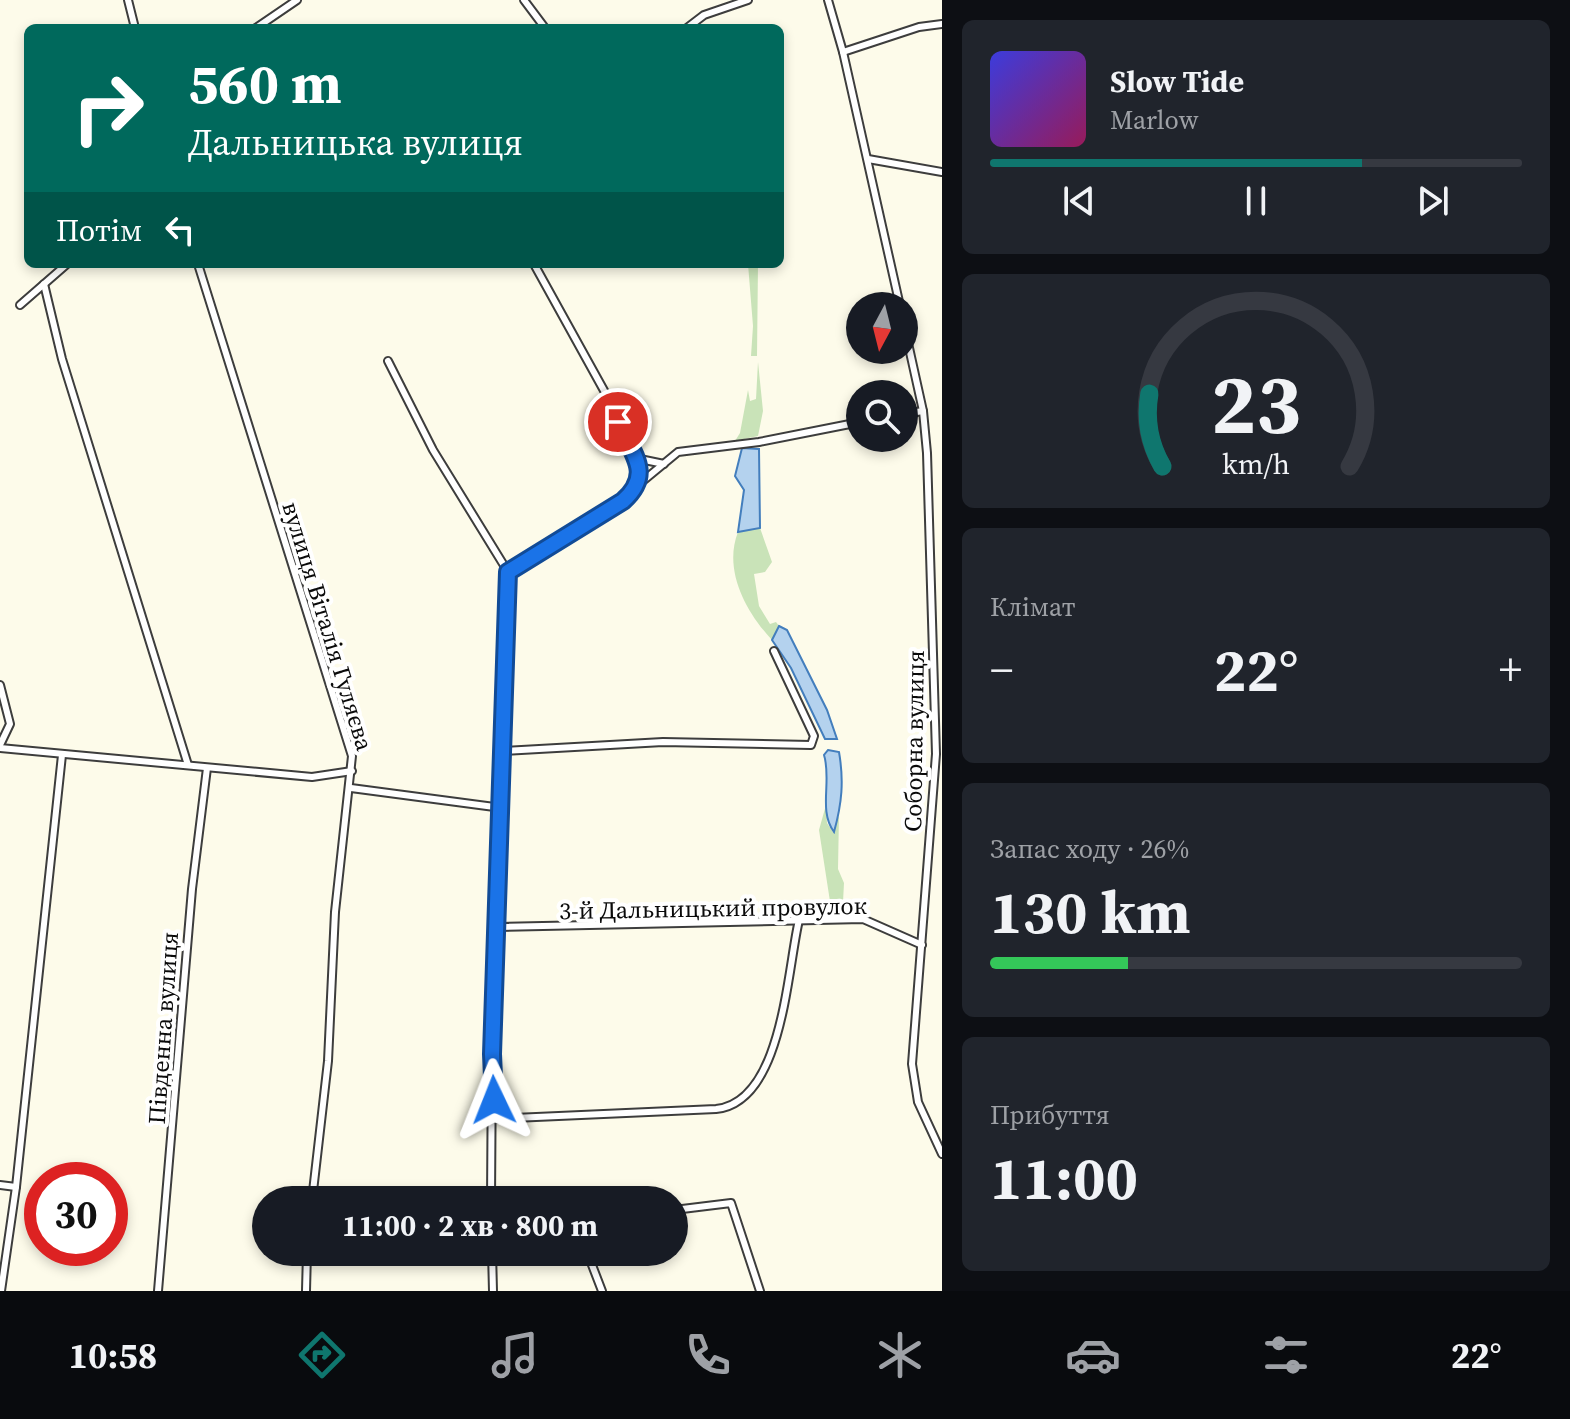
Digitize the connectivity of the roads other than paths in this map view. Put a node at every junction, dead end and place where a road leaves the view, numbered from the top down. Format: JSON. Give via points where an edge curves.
{"nodes":[{"id":1,"x":128,"y":0,"type":"edge"},
{"id":2,"x":297,"y":0,"type":"edge"},
{"id":3,"x":524,"y":0,"type":"edge"},
{"id":4,"x":748,"y":0,"type":"edge"},
{"id":5,"x":828,"y":0,"type":"edge"},
{"id":6,"x":134,"y":24,"type":"edge"},
{"id":7,"x":262,"y":24,"type":"edge"},
{"id":8,"x":542,"y":24,"type":"edge"},
{"id":9,"x":692,"y":24,"type":"edge"},
{"id":10,"x":942,"y":24,"type":"edge"},
{"id":11,"x":843,"y":52,"type":"junction"},
{"id":12,"x":868,"y":159,"type":"junction"},
{"id":13,"x":942,"y":172,"type":"edge"},
{"id":14,"x":62,"y":268,"type":"edge"},
{"id":15,"x":199,"y":268,"type":"edge"},
{"id":16,"x":536,"y":268,"type":"edge"},
{"id":17,"x":44,"y":284,"type":"junction"},
{"id":18,"x":897,"y":292,"type":"edge"},
{"id":19,"x":20,"y":305,"type":"dead end"},
{"id":20,"x":388,"y":361,"type":"dead end"},
{"id":21,"x":913,"y":364,"type":"edge"},
{"id":22,"x":923,"y":411,"type":"junction"},
{"id":23,"x":918,"y":412,"type":"edge"},
{"id":24,"x":846,"y":425,"type":"edge"},
{"id":25,"x":635,"y":458,"type":"junction"},
{"id":26,"x":664,"y":464,"type":"junction"},
{"id":27,"x":638,"y":485,"type":"junction"},
{"id":28,"x":508,"y":572,"type":"junction"},
{"id":29,"x":932,"y":602,"type":"junction"},
{"id":30,"x":942,"y":602,"type":"edge"},
{"id":31,"x":774,"y":651,"type":"dead end"},
{"id":32,"x":0,"y":685,"type":"edge"},
{"id":33,"x":0,"y":747,"type":"edge"},
{"id":34,"x":504,"y":751,"type":"junction"},
{"id":35,"x":62,"y":755,"type":"junction"},
{"id":36,"x":188,"y":765,"type":"junction"},
{"id":37,"x":207,"y":768,"type":"junction"},
{"id":38,"x":352,"y":771,"type":"junction"},
{"id":39,"x":351,"y":788,"type":"junction"},
{"id":40,"x":502,"y":808,"type":"junction"},
{"id":41,"x":799,"y":920,"type":"junction"},
{"id":42,"x":498,"y":927,"type":"junction"},
{"id":43,"x":922,"y":945,"type":"junction"},
{"id":44,"x":493,"y":1119,"type":"junction"},
{"id":45,"x":942,"y":1154,"type":"edge"},
{"id":46,"x":0,"y":1185,"type":"edge"},
{"id":47,"x":314,"y":1186,"type":"edge"},
{"id":48,"x":491,"y":1186,"type":"edge"},
{"id":49,"x":16,"y":1187,"type":"junction"},
{"id":50,"x":688,"y":1208,"type":"edge"},
{"id":51,"x":307,"y":1266,"type":"edge"},
{"id":52,"x":492,"y":1266,"type":"edge"},
{"id":53,"x":592,"y":1266,"type":"edge"},
{"id":54,"x":1,"y":1291,"type":"edge"},
{"id":55,"x":158,"y":1291,"type":"edge"},
{"id":56,"x":306,"y":1291,"type":"edge"},
{"id":57,"x":493,"y":1291,"type":"edge"},
{"id":58,"x":602,"y":1291,"type":"edge"},
{"id":59,"x":760,"y":1291,"type":"edge"}],
"edges":[{"from":1,"to":6,"type":"street"},
{"from":2,"to":7,"type":"street"},
{"from":3,"to":8,"type":"street"},
{"from":4,"to":9,"type":"street"},
{"from":5,"to":11,"type":"street"},
{"from":10,"to":11,"type":"street"},
{"from":11,"to":12,"type":"street"},
{"from":12,"to":13,"type":"street"},
{"from":12,"to":18,"type":"street"},
{"from":14,"to":17,"type":"street"},
{"from":15,"to":38,"type":"street","name":"вулиця Віталія Гуляєва","via":[[352,756]]},
{"from":16,"to":25,"type":"street"},
{"from":17,"to":19,"type":"street"},
{"from":17,"to":36,"type":"street","via":[[62,359]]},
{"from":20,"to":28,"type":"street","via":[[433,450]]},
{"from":21,"to":22,"type":"street","name":"Соборна вулиця"},
{"from":22,"to":23,"type":"street"},
{"from":22,"to":29,"type":"street","name":"Соборна вулиця"},
{"from":24,"to":26,"type":"street","via":[[683,451]]},
{"from":25,"to":26,"type":"street"},
{"from":25,"to":27,"type":"street"},
{"from":26,"to":27,"type":"street"},
{"from":27,"to":28,"type":"street","via":[[623,501]]},
{"from":28,"to":34,"type":"street"},
{"from":29,"to":30,"type":"street"},
{"from":29,"to":43,"type":"street","name":"Соборна вулиця","via":[[936,754]]},
{"from":31,"to":34,"type":"street","via":[[814,736],[811,745],[669,742]]},
{"from":32,"to":33,"type":"street","via":[[10,724]]},
{"from":33,"to":35,"type":"street"},
{"from":34,"to":40,"type":"street"},
{"from":35,"to":36,"type":"street"},
{"from":35,"to":49,"type":"street"},
{"from":36,"to":37,"type":"street"},
{"from":37,"to":38,"type":"street","via":[[312,777]]},
{"from":37,"to":55,"type":"street","name":"Південна вулиця"},
{"from":38,"to":39,"type":"street","name":"вулиця Віталія Гуляєва"},
{"from":39,"to":40,"type":"street"},
{"from":39,"to":47,"type":"street","name":"вулиця Віталія Гуляєва","via":[[335,912],[328,1061]]},
{"from":40,"to":42,"type":"street"},
{"from":41,"to":42,"type":"street","name":"3-й Дальницький провулок"},
{"from":41,"to":43,"type":"street","name":"3-й Дальницький провулок","via":[[869,920]]},
{"from":41,"to":44,"type":"street","via":[[789,989],[766,1063],[739,1102],[716,1109]]},
{"from":42,"to":44,"type":"street"},
{"from":43,"to":45,"type":"street","name":"Соборна вулиця","via":[[913,1074],[918,1102]]},
{"from":44,"to":48,"type":"street"},
{"from":46,"to":49,"type":"street"},
{"from":49,"to":54,"type":"street"},
{"from":50,"to":59,"type":"street","via":[[731,1203]]},
{"from":51,"to":56,"type":"street"},
{"from":52,"to":57,"type":"street"},
{"from":53,"to":58,"type":"street"}]}
